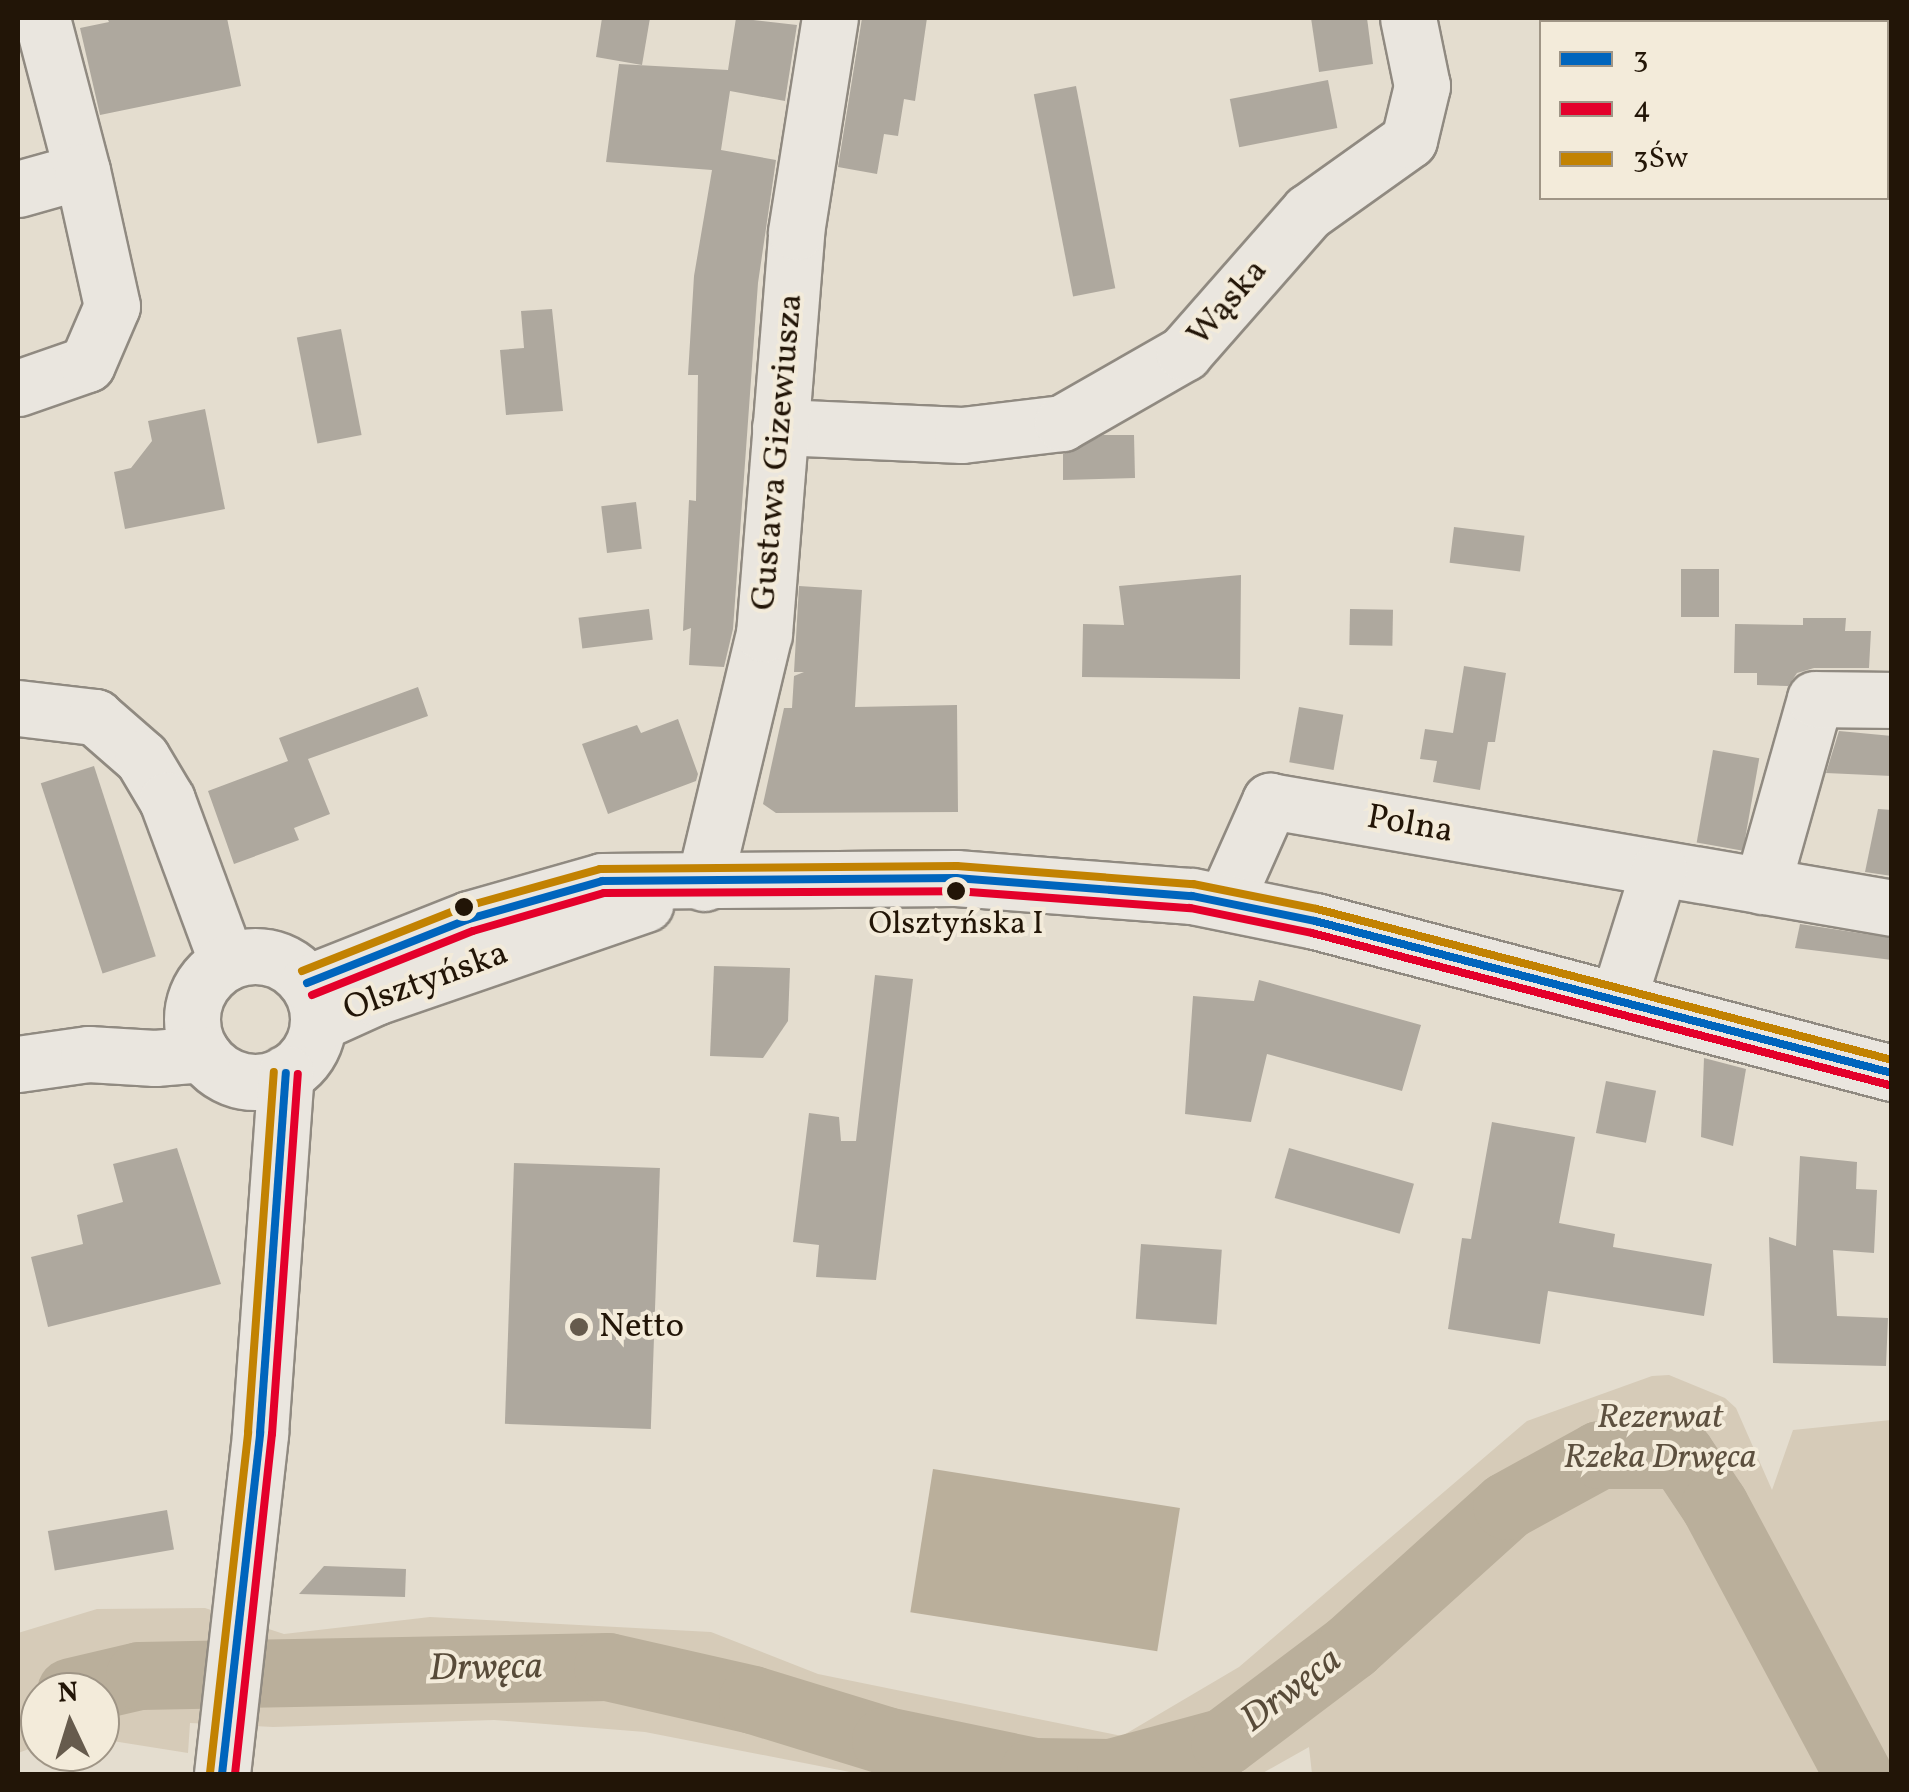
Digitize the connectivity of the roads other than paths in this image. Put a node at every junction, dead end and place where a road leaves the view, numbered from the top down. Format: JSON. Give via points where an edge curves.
{"nodes":[{"id":1,"x":42,"y":18,"type":"edge"},
{"id":2,"x":830,"y":18,"type":"edge"},
{"id":3,"x":1408,"y":18,"type":"edge"},
{"id":4,"x":82,"y":171,"type":"junction"},
{"id":5,"x":18,"y":188,"type":"edge"},
{"id":6,"x":18,"y":388,"type":"edge"},
{"id":7,"x":780,"y":428,"type":"junction"},
{"id":8,"x":1892,"y":700,"type":"edge"},
{"id":9,"x":18,"y":708,"type":"edge"},
{"id":10,"x":1659,"y":869,"type":"junction"},
{"id":11,"x":704,"y":883,"type":"junction"},
{"id":12,"x":1762,"y":886,"type":"junction"},
{"id":13,"x":1225,"y":902,"type":"junction"},
{"id":14,"x":1892,"y":908,"type":"edge"},
{"id":15,"x":228,"y":962,"type":"junction"},
{"id":16,"x":1618,"y":1000,"type":"junction"},
{"id":17,"x":312,"y":1003,"type":"junction"},
{"id":18,"x":232,"y":1055,"type":"junction"},
{"id":19,"x":18,"y":1064,"type":"edge"},
{"id":20,"x":1892,"y":1073,"type":"edge"},
{"id":21,"x":225,"y":1748,"type":"edge"}],
"edges":[{"from":1,"to":4,"type":"street"},
{"from":2,"to":7,"type":"street","name":"Gustawa Gizewiusza","via":[[796,232]]},
{"from":3,"to":7,"type":"street","name":"Wąska","via":[[1422,86],[1409,140],[1308,212],[1184,354],[1062,423],[962,436]]},
{"from":4,"to":5,"type":"street"},
{"from":4,"to":6,"type":"street","via":[[112,306],[87,364]]},
{"from":7,"to":11,"type":"street","name":"Gustawa Gizewiusza","via":[[764,634]]},
{"from":8,"to":12,"type":"street","via":[[1815,699]]},
{"from":9,"to":15,"type":"street","via":[[94,717],[142,758],[167,800]]},
{"from":10,"to":12,"type":"street","name":"Polna"},
{"from":10,"to":13,"type":"street","name":"Polna","via":[[1270,801]]},
{"from":10,"to":16,"type":"street"},
{"from":11,"to":13,"type":"street","name":"Olsztyńska","via":[[797,876],[956,878]]},
{"from":11,"to":17,"type":"street","name":"Olsztyńska","via":[[602,881],[469,919]]},
{"from":12,"to":14,"type":"street","name":"Polna"},
{"from":13,"to":16,"type":"street","name":"Olsztyńska"},
{"from":15,"to":17,"type":"street","via":[[280,960]]},
{"from":15,"to":18,"type":"street","via":[[201,986]]},
{"from":16,"to":20,"type":"street","name":"Olsztyńska"},
{"from":17,"to":18,"type":"street","via":[[309,1051]]},
{"from":18,"to":19,"type":"street","via":[[88,1054]]},
{"from":18,"to":21,"type":"street","via":[[287,1108]]}]}
